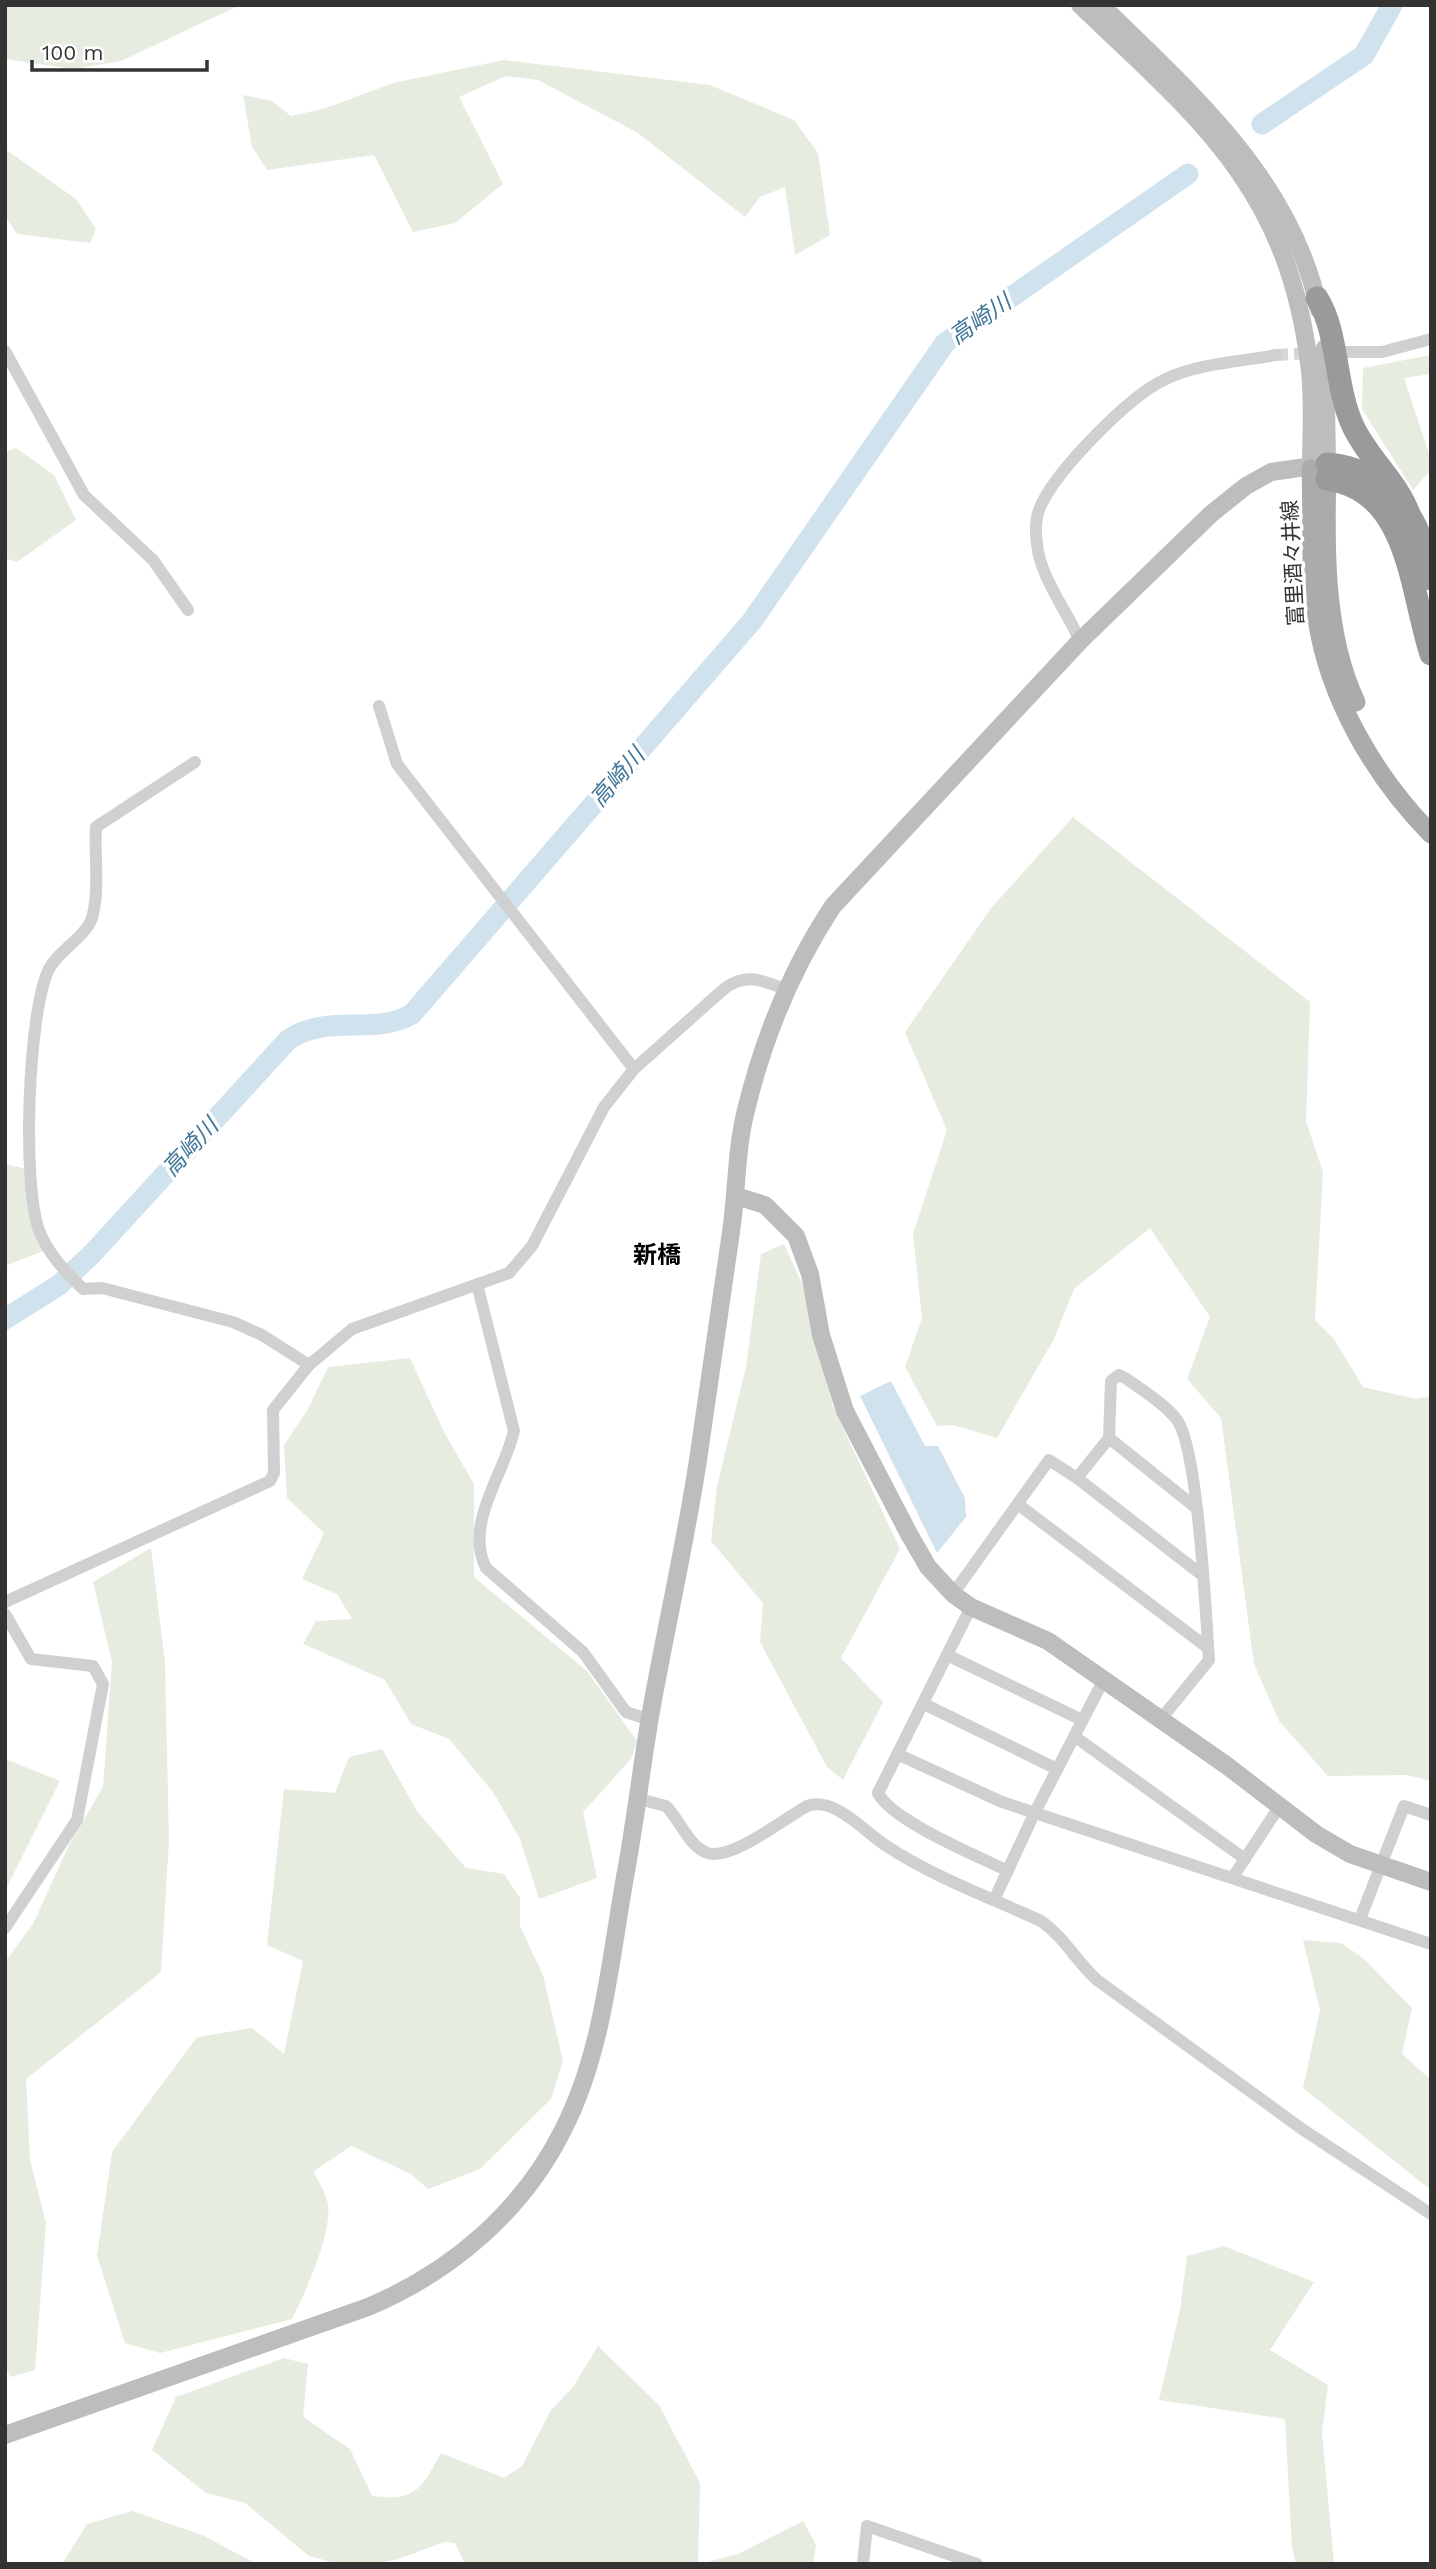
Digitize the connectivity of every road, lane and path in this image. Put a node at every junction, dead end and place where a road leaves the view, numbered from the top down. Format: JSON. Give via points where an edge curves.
{"nodes":[{"id":1,"x":1080,"y":5,"type":"edge"},
{"id":2,"x":1101,"y":5,"type":"edge"},
{"id":3,"x":1317,"y":298,"type":"junction"},
{"id":4,"x":1431,"y":339,"type":"edge"},
{"id":5,"x":5,"y":351,"type":"edge"},
{"id":6,"x":1345,"y":352,"type":"dead end"},
{"id":7,"x":1276,"y":355,"type":"tunnel mouth"},
{"id":8,"x":1322,"y":471,"type":"junction"},
{"id":9,"x":1410,"y":517,"type":"junction"},
{"id":10,"x":1431,"y":579,"type":"edge"},
{"id":11,"x":188,"y":610,"type":"dead end"},
{"id":12,"x":1080,"y":641,"type":"junction"},
{"id":13,"x":1431,"y":654,"type":"edge"},
{"id":14,"x":379,"y":706,"type":"dead end"},
{"id":15,"x":195,"y":762,"type":"dead end"},
{"id":16,"x":1431,"y":820,"type":"edge"},
{"id":17,"x":1431,"y":834,"type":"edge"},
{"id":18,"x":785,"y":989,"type":"junction"},
{"id":19,"x":634,"y":1069,"type":"junction"},
{"id":20,"x":736,"y":1196,"type":"junction"},
{"id":21,"x":477,"y":1284,"type":"junction"},
{"id":22,"x":309,"y":1365,"type":"junction"},
{"id":23,"x":1109,"y":1438,"type":"junction"},
{"id":24,"x":1077,"y":1478,"type":"junction"},
{"id":25,"x":1019,"y":1505,"type":"junction"},
{"id":26,"x":1195,"y":1507,"type":"junction"},
{"id":27,"x":1202,"y":1574,"type":"junction"},
{"id":28,"x":953,"y":1594,"type":"junction"},
{"id":29,"x":5,"y":1602,"type":"edge"},
{"id":30,"x":971,"y":1606,"type":"junction"},
{"id":31,"x":5,"y":1615,"type":"edge"},
{"id":32,"x":1208,"y":1648,"type":"junction"},
{"id":33,"x":947,"y":1655,"type":"junction"},
{"id":34,"x":1104,"y":1679,"type":"junction"},
{"id":35,"x":924,"y":1704,"type":"junction"},
{"id":36,"x":1161,"y":1719,"type":"junction"},
{"id":37,"x":650,"y":1720,"type":"junction"},
{"id":38,"x":1082,"y":1720,"type":"junction"},
{"id":39,"x":1074,"y":1736,"type":"junction"},
{"id":40,"x":897,"y":1754,"type":"junction"},
{"id":41,"x":1057,"y":1769,"type":"junction"},
{"id":42,"x":639,"y":1799,"type":"junction"},
{"id":43,"x":1279,"y":1807,"type":"junction"},
{"id":44,"x":1034,"y":1814,"type":"junction"},
{"id":45,"x":1431,"y":1815,"type":"edge"},
{"id":46,"x":1245,"y":1859,"type":"junction"},
{"id":47,"x":1381,"y":1866,"type":"junction"},
{"id":48,"x":1008,"y":1871,"type":"junction"},
{"id":49,"x":1233,"y":1877,"type":"junction"},
{"id":50,"x":1431,"y":1882,"type":"edge"},
{"id":51,"x":995,"y":1900,"type":"junction"},
{"id":52,"x":1360,"y":1919,"type":"junction"},
{"id":53,"x":5,"y":1927,"type":"edge"},
{"id":54,"x":1431,"y":1944,"type":"edge"},
{"id":55,"x":1431,"y":2214,"type":"edge"},
{"id":56,"x":5,"y":2435,"type":"edge"},
{"id":57,"x":863,"y":2564,"type":"edge"},
{"id":58,"x":977,"y":2564,"type":"edge"}],
"edges":[{"from":1,"to":8,"type":"street","via":[[1208,130],[1247,181],[1273,226],[1294,284],[1308,354]]},
{"from":2,"to":3,"type":"street","via":[[1185,86],[1255,167],[1295,234]]},
{"from":3,"to":8,"type":"street","via":[[1327,367]]},
{"from":3,"to":9,"type":"highway","via":[[1326,317],[1336,372],[1353,426],[1406,504]]},
{"from":4,"to":6,"type":"street","via":[[1382,352]]},
{"from":5,"to":11,"type":"street","via":[[84,495],[153,560]]},
{"from":7,"to":12,"type":"street","via":[[1202,367],[1143,391],[1114,417],[1042,501],[1035,520],[1037,547],[1045,575]]},
{"from":8,"to":9,"type":"highway","via":[[1351,467],[1373,478]]},
{"from":8,"to":12,"type":"street","via":[[1271,472],[1246,486],[1210,514]]},
{"from":8,"to":13,"type":"highway","via":[[1359,489],[1394,526]]},
{"from":8,"to":16,"type":"main road","name":"富里酒々井線","via":[[1327,566],[1352,695],[1382,753]]},
{"from":8,"to":17,"type":"main road","name":"富里酒々井線","via":[[1315,607],[1334,681],[1374,763]]},
{"from":9,"to":10,"type":"highway"},
{"from":12,"to":18,"type":"street","via":[[834,906]]},
{"from":14,"to":19,"type":"street","via":[[397,764]]},
{"from":15,"to":22,"type":"street","via":[[96,827],[92,920],[49,968],[40,993],[30,1103],[29,1188],[38,1228],[49,1251],[83,1289],[102,1288],[233,1322]]},
{"from":18,"to":19,"type":"street","via":[[759,979],[740,979]]},
{"from":18,"to":20,"type":"street","via":[[746,1111]]},
{"from":19,"to":21,"type":"street","via":[[604,1107],[532,1246],[509,1273]]},
{"from":20,"to":28,"type":"street","via":[[765,1205],[796,1236],[845,1411],[915,1545]]},
{"from":20,"to":37,"type":"street","via":[[697,1467]]},
{"from":21,"to":22,"type":"street","via":[[352,1329]]},
{"from":21,"to":37,"type":"street","via":[[514,1431],[485,1506],[480,1555],[486,1568],[583,1652],[625,1712]]},
{"from":22,"to":29,"type":"street","via":[[273,1409],[274,1473],[270,1481]]},
{"from":23,"to":24,"type":"street"},
{"from":23,"to":26,"type":"street"},
{"from":23,"to":26,"type":"street","via":[[1108,1387],[1119,1375],[1177,1419],[1185,1436]]},
{"from":24,"to":25,"type":"street","via":[[1049,1460]]},
{"from":24,"to":27,"type":"street"},
{"from":25,"to":28,"type":"street"},
{"from":25,"to":32,"type":"street"},
{"from":26,"to":27,"type":"street"},
{"from":27,"to":32,"type":"street"},
{"from":28,"to":30,"type":"street"},
{"from":30,"to":33,"type":"street"},
{"from":30,"to":34,"type":"street","via":[[1048,1641]]},
{"from":31,"to":53,"type":"street","via":[[31,1659],[93,1666],[103,1684],[77,1820]]},
{"from":32,"to":36,"type":"street","via":[[1209,1660]]},
{"from":33,"to":35,"type":"street"},
{"from":33,"to":38,"type":"street"},
{"from":34,"to":36,"type":"street"},
{"from":34,"to":38,"type":"street"},
{"from":35,"to":40,"type":"street"},
{"from":35,"to":41,"type":"street"},
{"from":36,"to":43,"type":"street"},
{"from":37,"to":42,"type":"street"},
{"from":38,"to":39,"type":"street"},
{"from":39,"to":41,"type":"street"},
{"from":39,"to":46,"type":"street"},
{"from":40,"to":44,"type":"street"},
{"from":40,"to":48,"type":"street","via":[[878,1793],[883,1802],[919,1826]]},
{"from":41,"to":44,"type":"street"},
{"from":42,"to":51,"type":"street","via":[[667,1806],[694,1842],[713,1855],[745,1844],[807,1806],[821,1803],[905,1858]]},
{"from":42,"to":56,"type":"street","via":[[595,2046],[577,2101],[544,2163],[492,2227],[458,2257],[390,2298]]},
{"from":43,"to":46,"type":"street"},
{"from":43,"to":47,"type":"street","via":[[1327,1840]]},
{"from":44,"to":48,"type":"street"},
{"from":44,"to":49,"type":"street"},
{"from":45,"to":47,"type":"street","via":[[1404,1806]]},
{"from":46,"to":49,"type":"street"},
{"from":47,"to":50,"type":"street"},
{"from":47,"to":52,"type":"street"},
{"from":48,"to":51,"type":"street"},
{"from":49,"to":52,"type":"street"},
{"from":51,"to":55,"type":"street","via":[[1050,1927],[1097,1980],[1302,2129]]},
{"from":52,"to":54,"type":"street"},
{"from":57,"to":58,"type":"street","via":[[867,2526]]}]}
